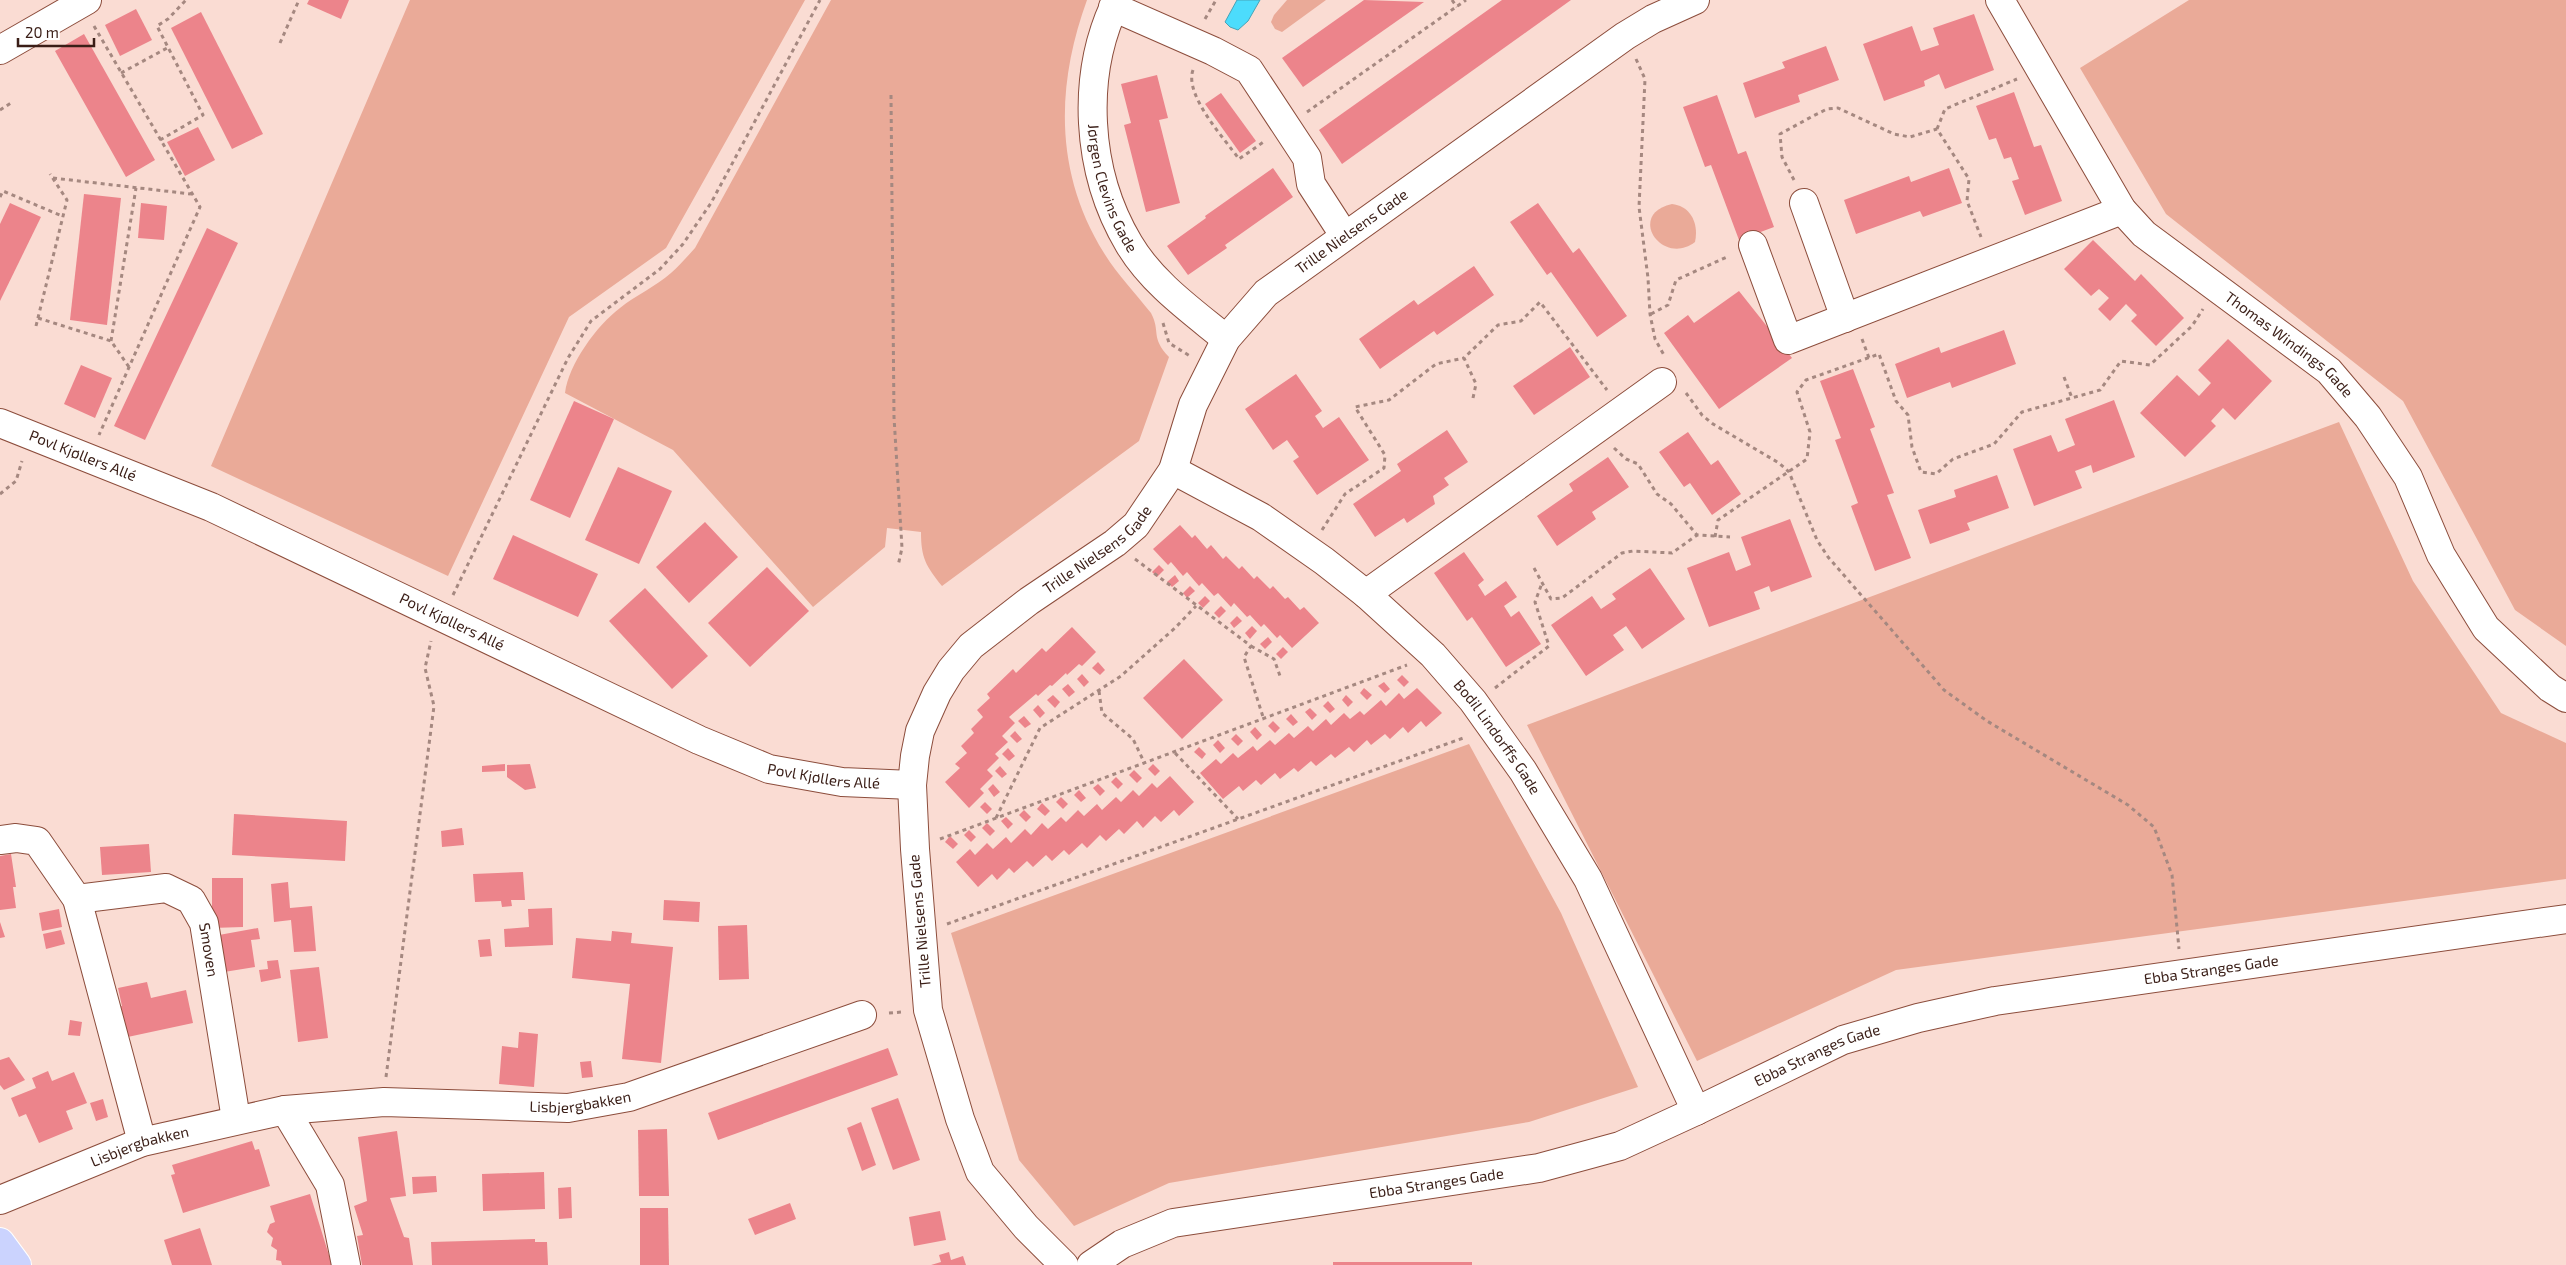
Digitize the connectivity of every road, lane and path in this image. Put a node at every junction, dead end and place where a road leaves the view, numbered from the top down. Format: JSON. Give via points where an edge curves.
{"nodes":[{"id":1,"x":186,"y":0,"type":"edge"},
{"id":2,"x":299,"y":0,"type":"edge"},
{"id":3,"x":820,"y":0,"type":"edge"},
{"id":4,"x":1452,"y":0,"type":"edge"},
{"id":5,"x":1466,"y":0,"type":"edge"},
{"id":6,"x":1695,"y":0,"type":"edge"},
{"id":7,"x":2000,"y":0,"type":"edge"},
{"id":8,"x":84,"y":2,"type":"edge"},
{"id":9,"x":1115,"y":4,"type":"edge"},
{"id":10,"x":1457,"y":7,"type":"junction"},
{"id":11,"x":1648,"y":9,"type":"edge"},
{"id":12,"x":1625,"y":36,"type":"junction"},
{"id":13,"x":280,"y":43,"type":"dead end"},
{"id":14,"x":1196,"y":44,"type":"junction"},
{"id":15,"x":168,"y":47,"type":"junction"},
{"id":16,"x":0,"y":50,"type":"edge"},
{"id":17,"x":121,"y":73,"type":"junction"},
{"id":18,"x":2024,"y":75,"type":"dead end"},
{"id":19,"x":891,"y":95,"type":"dead end"},
{"id":20,"x":11,"y":103,"type":"dead end"},
{"id":21,"x":0,"y":110,"type":"edge"},
{"id":22,"x":1286,"y":126,"type":"junction"},
{"id":23,"x":1937,"y":129,"type":"junction"},
{"id":24,"x":160,"y":140,"type":"junction"},
{"id":25,"x":50,"y":174,"type":"dead end"},
{"id":26,"x":53,"y":178,"type":"junction"},
{"id":27,"x":136,"y":188,"type":"junction"},
{"id":28,"x":192,"y":194,"type":"junction"},
{"id":29,"x":0,"y":197,"type":"edge"},
{"id":30,"x":1804,"y":203,"type":"joint"},
{"id":31,"x":2122,"y":210,"type":"junction"},
{"id":32,"x":62,"y":216,"type":"junction"},
{"id":33,"x":1344,"y":235,"type":"junction"},
{"id":34,"x":1753,"y":245,"type":"joint"},
{"id":35,"x":1990,"y":262,"type":"junction"},
{"id":36,"x":2217,"y":288,"type":"junction"},
{"id":37,"x":1650,"y":314,"type":"junction"},
{"id":38,"x":38,"y":318,"type":"junction"},
{"id":39,"x":1845,"y":318,"type":"junction"},
{"id":40,"x":36,"y":326,"type":"dead end"},
{"id":41,"x":1226,"y":339,"type":"junction"},
{"id":42,"x":111,"y":341,"type":"junction"},
{"id":43,"x":1464,"y":358,"type":"junction"},
{"id":44,"x":129,"y":368,"type":"junction"},
{"id":45,"x":1670,"y":375,"type":"junction"},
{"id":46,"x":2064,"y":377,"type":"dead end"},
{"id":47,"x":1473,"y":398,"type":"dead end"},
{"id":48,"x":2072,"y":398,"type":"junction"},
{"id":49,"x":1622,"y":411,"type":"junction"},
{"id":50,"x":0,"y":423,"type":"edge"},
{"id":51,"x":1599,"y":427,"type":"junction"},
{"id":52,"x":30,"y":435,"type":"junction"},
{"id":53,"x":89,"y":459,"type":"junction"},
{"id":54,"x":1173,"y":470,"type":"junction"},
{"id":55,"x":1789,"y":472,"type":"junction"},
{"id":56,"x":0,"y":494,"type":"edge"},
{"id":57,"x":1697,"y":535,"type":"junction"},
{"id":58,"x":1715,"y":536,"type":"junction"},
{"id":59,"x":1730,"y":537,"type":"dead end"},
{"id":60,"x":1115,"y":543,"type":"junction"},
{"id":61,"x":1308,"y":550,"type":"junction"},
{"id":62,"x":898,"y":566,"type":"dead end"},
{"id":63,"x":1534,"y":568,"type":"dead end"},
{"id":64,"x":1542,"y":582,"type":"junction"},
{"id":65,"x":1366,"y":594,"type":"junction"},
{"id":66,"x":1196,"y":606,"type":"junction"},
{"id":67,"x":444,"y":617,"type":"junction"},
{"id":68,"x":1251,"y":646,"type":"junction"},
{"id":69,"x":1434,"y":655,"type":"junction"},
{"id":70,"x":1280,"y":676,"type":"dead end"},
{"id":71,"x":1099,"y":691,"type":"junction"},
{"id":72,"x":2566,"y":698,"type":"edge"},
{"id":73,"x":1475,"y":704,"type":"junction"},
{"id":74,"x":1264,"y":720,"type":"junction"},
{"id":75,"x":1492,"y":728,"type":"junction"},
{"id":76,"x":1175,"y":753,"type":"junction"},
{"id":77,"x":1145,"y":764,"type":"junction"},
{"id":78,"x":912,"y":785,"type":"junction"},
{"id":79,"x":996,"y":818,"type":"junction"},
{"id":80,"x":1238,"y":819,"type":"junction"},
{"id":81,"x":0,"y":840,"type":"edge"},
{"id":82,"x":914,"y":849,"type":"junction"},
{"id":83,"x":77,"y":899,"type":"junction"},
{"id":84,"x":2566,"y":919,"type":"edge"},
{"id":85,"x":922,"y":934,"type":"junction"},
{"id":86,"x":2181,"y":975,"type":"junction"},
{"id":87,"x":928,"y":1010,"type":"junction"},
{"id":88,"x":862,"y":1015,"type":"joint"},
{"id":89,"x":384,"y":1102,"type":"junction"},
{"id":90,"x":285,"y":1110,"type":"junction"},
{"id":91,"x":1696,"y":1112,"type":"junction"},
{"id":92,"x":236,"y":1119,"type":"junction"},
{"id":93,"x":142,"y":1142,"type":"junction"},
{"id":94,"x":0,"y":1200,"type":"edge"},
{"id":95,"x":0,"y":1242,"type":"edge"},
{"id":96,"x":17,"y":1265,"type":"edge"},
{"id":97,"x":346,"y":1265,"type":"edge"},
{"id":98,"x":1064,"y":1265,"type":"edge"},
{"id":99,"x":1091,"y":1265,"type":"edge"}],
"edges":[{"from":1,"to":15,"type":"path","via":[[157,26]]},
{"from":2,"to":13,"type":"path"},
{"from":3,"to":67,"type":"path","via":[[711,202],[684,244],[660,270],[591,321],[568,358]]},
{"from":4,"to":10,"type":"path"},
{"from":5,"to":10,"type":"path"},
{"from":6,"to":11,"type":"street","name":"Trille Nielsens Gade"},
{"from":7,"to":31,"type":"street","name":"Thomas Windings Gade"},
{"from":8,"to":16,"type":"street"},
{"from":8,"to":17,"type":"path"},
{"from":9,"to":14,"type":"street"},
{"from":9,"to":41,"type":"street","name":"Jørgen Clevins Gade","via":[[1093,75],[1093,138],[1110,205],[1129,245],[1161,284]]},
{"from":10,"to":22,"type":"path"},
{"from":11,"to":12,"type":"street","name":"Trille Nielsens Gade"},
{"from":12,"to":33,"type":"street","name":"Trille Nielsens Gade"},
{"from":12,"to":37,"type":"path","via":[[1645,78],[1639,207]]},
{"from":14,"to":22,"type":"street","via":[[1249,70]]},
{"from":14,"to":22,"type":"path","via":[[1198,54],[1190,76],[1193,92],[1239,159]]},
{"from":15,"to":17,"type":"path"},
{"from":15,"to":24,"type":"path","via":[[203,114]]},
{"from":17,"to":24,"type":"path"},
{"from":18,"to":23,"type":"path","via":[[1945,109]]},
{"from":19,"to":62,"type":"path","via":[[894,417],[902,548]]},
{"from":20,"to":21,"type":"path"},
{"from":22,"to":33,"type":"street","via":[[1307,158],[1311,184]]},
{"from":23,"to":30,"type":"path","via":[[1910,136],[1894,134],[1838,108],[1813,116],[1780,134],[1782,157]]},
{"from":23,"to":35,"type":"path","via":[[1968,179],[1967,201]]},
{"from":24,"to":28,"type":"path"},
{"from":25,"to":26,"type":"path"},
{"from":26,"to":27,"type":"path"},
{"from":26,"to":32,"type":"path","via":[[67,200]]},
{"from":27,"to":28,"type":"path"},
{"from":27,"to":42,"type":"path"},
{"from":28,"to":44,"type":"path","via":[[200,207]]},
{"from":29,"to":32,"type":"path","via":[[3,191]]},
{"from":30,"to":39,"type":"street"},
{"from":31,"to":35,"type":"street"},
{"from":31,"to":36,"type":"street","name":"Thomas Windings Gade","via":[[2144,234]]},
{"from":32,"to":38,"type":"path"},
{"from":33,"to":41,"type":"street","name":"Trille Nielsens Gade","via":[[1266,293]]},
{"from":34,"to":37,"type":"path","via":[[1676,280],[1668,305]]},
{"from":34,"to":39,"type":"street","via":[[1788,340]]},
{"from":35,"to":39,"type":"street"},
{"from":36,"to":48,"type":"path","via":[[2192,326],[2150,365],[2121,361],[2100,390]]},
{"from":36,"to":72,"type":"street","name":"Thomas Windings Gade","via":[[2329,371],[2341,384],[2368,417],[2408,477],[2441,555],[2486,628],[2550,688]]},
{"from":37,"to":45,"type":"path","via":[[1655,339]]},
{"from":38,"to":40,"type":"path"},
{"from":38,"to":42,"type":"path"},
{"from":41,"to":54,"type":"street","name":"Trille Nielsens Gade","via":[[1193,405]]},
{"from":42,"to":44,"type":"path"},
{"from":43,"to":47,"type":"path","via":[[1476,384]]},
{"from":43,"to":49,"type":"path","via":[[1498,326],[1521,321],[1540,302]]},
{"from":43,"to":61,"type":"path","via":[[1436,364],[1389,400],[1354,407],[1385,456],[1384,468],[1345,494]]},
{"from":44,"to":53,"type":"path"},
{"from":45,"to":49,"type":"street"},
{"from":45,"to":55,"type":"path","via":[[1713,424]]},
{"from":46,"to":48,"type":"path"},
{"from":48,"to":55,"type":"path","via":[[2022,412],[1994,444],[1953,459],[1936,474],[1921,472],[1912,447],[1908,416],[1896,401],[1879,354],[1806,380],[1797,392],[1810,432],[1807,459]]},
{"from":49,"to":51,"type":"street"},
{"from":50,"to":52,"type":"street","name":"Povl Kjøllers Allé"},
{"from":51,"to":57,"type":"path","via":[[1616,452],[1638,464],[1657,494],[1671,504]]},
{"from":51,"to":65,"type":"street"},
{"from":52,"to":53,"type":"street","name":"Povl Kjøllers Allé"},
{"from":52,"to":56,"type":"path","via":[[16,481]]},
{"from":53,"to":67,"type":"street","name":"Povl Kjøllers Allé","via":[[211,507]]},
{"from":54,"to":60,"type":"street","name":"Trille Nielsens Gade","via":[[1136,525]]},
{"from":54,"to":61,"type":"street","name":"Bodil Lindorffs Gade","via":[[1261,518]]},
{"from":55,"to":58,"type":"path","via":[[1718,520]]},
{"from":55,"to":86,"type":"path","via":[[1817,540],[1828,557],[1944,690],[1987,720],[2128,805],[2154,827],[2172,876]]},
{"from":57,"to":58,"type":"path"},
{"from":57,"to":64,"type":"path","via":[[1672,553],[1622,553],[1562,598],[1551,599]]},
{"from":58,"to":59,"type":"path"},
{"from":60,"to":66,"type":"path"},
{"from":60,"to":78,"type":"street","name":"Trille Nielsens Gade","via":[[994,627],[950,670],[920,731]]},
{"from":61,"to":65,"type":"street","name":"Bodil Lindorffs Gade"},
{"from":63,"to":64,"type":"path"},
{"from":64,"to":73,"type":"path","via":[[1535,602],[1549,646]]},
{"from":65,"to":69,"type":"street","name":"Bodil Lindorffs Gade"},
{"from":66,"to":68,"type":"path"},
{"from":66,"to":71,"type":"path","via":[[1176,628]]},
{"from":67,"to":78,"type":"street","name":"Povl Kjøllers Allé","via":[[699,740],[768,769],[842,782]]},
{"from":67,"to":89,"type":"path","via":[[430,641],[425,668],[434,706]]},
{"from":68,"to":70,"type":"path","via":[[1274,659]]},
{"from":68,"to":74,"type":"path","via":[[1244,657]]},
{"from":69,"to":73,"type":"street","name":"Bodil Lindorffs Gade"},
{"from":69,"to":74,"type":"path"},
{"from":71,"to":77,"type":"path","via":[[1102,713],[1133,739]]},
{"from":71,"to":79,"type":"path","via":[[1040,728]]},
{"from":73,"to":75,"type":"street","name":"Bodil Lindorffs Gade"},
{"from":74,"to":76,"type":"path"},
{"from":75,"to":80,"type":"path"},
{"from":75,"to":91,"type":"street","name":"Bodil Lindorffs Gade","via":[[1523,771],[1588,879]]},
{"from":76,"to":77,"type":"path"},
{"from":76,"to":80,"type":"path"},
{"from":77,"to":79,"type":"path"},
{"from":78,"to":82,"type":"street","name":"Trille Nielsens Gade"},
{"from":79,"to":82,"type":"path"},
{"from":80,"to":85,"type":"path"},
{"from":81,"to":83,"type":"street","via":[[37,841]]},
{"from":82,"to":85,"type":"street","name":"Trille Nielsens Gade"},
{"from":83,"to":92,"type":"street","name":"Smoven","via":[[166,888],[191,900],[204,923]]},
{"from":83,"to":93,"type":"street"},
{"from":84,"to":86,"type":"street","name":"Ebba Stranges Gade"},
{"from":85,"to":87,"type":"street","name":"Trille Nielsens Gade"},
{"from":86,"to":91,"type":"street","name":"Ebba Stranges Gade","via":[[1995,1001],[1890,1026],[1843,1040]]},
{"from":87,"to":88,"type":"path"},
{"from":87,"to":98,"type":"street","name":"Trille Nielsens Gade","via":[[960,1119],[980,1172],[1026,1227]]},
{"from":88,"to":89,"type":"street","name":"Lisbjergbakken","via":[[629,1097],[568,1108]]},
{"from":89,"to":90,"type":"street","name":"Lisbjergbakken"},
{"from":90,"to":92,"type":"street","name":"Lisbjergbakken"},
{"from":90,"to":97,"type":"street","via":[[330,1185]]},
{"from":91,"to":99,"type":"street","name":"Ebba Stranges Gade","via":[[1620,1146],[1539,1168],[1173,1223],[1122,1244]]},
{"from":92,"to":93,"type":"street","name":"Lisbjergbakken"},
{"from":93,"to":94,"type":"street","name":"Lisbjergbakken"},
{"from":95,"to":96,"type":"main road"}]}
